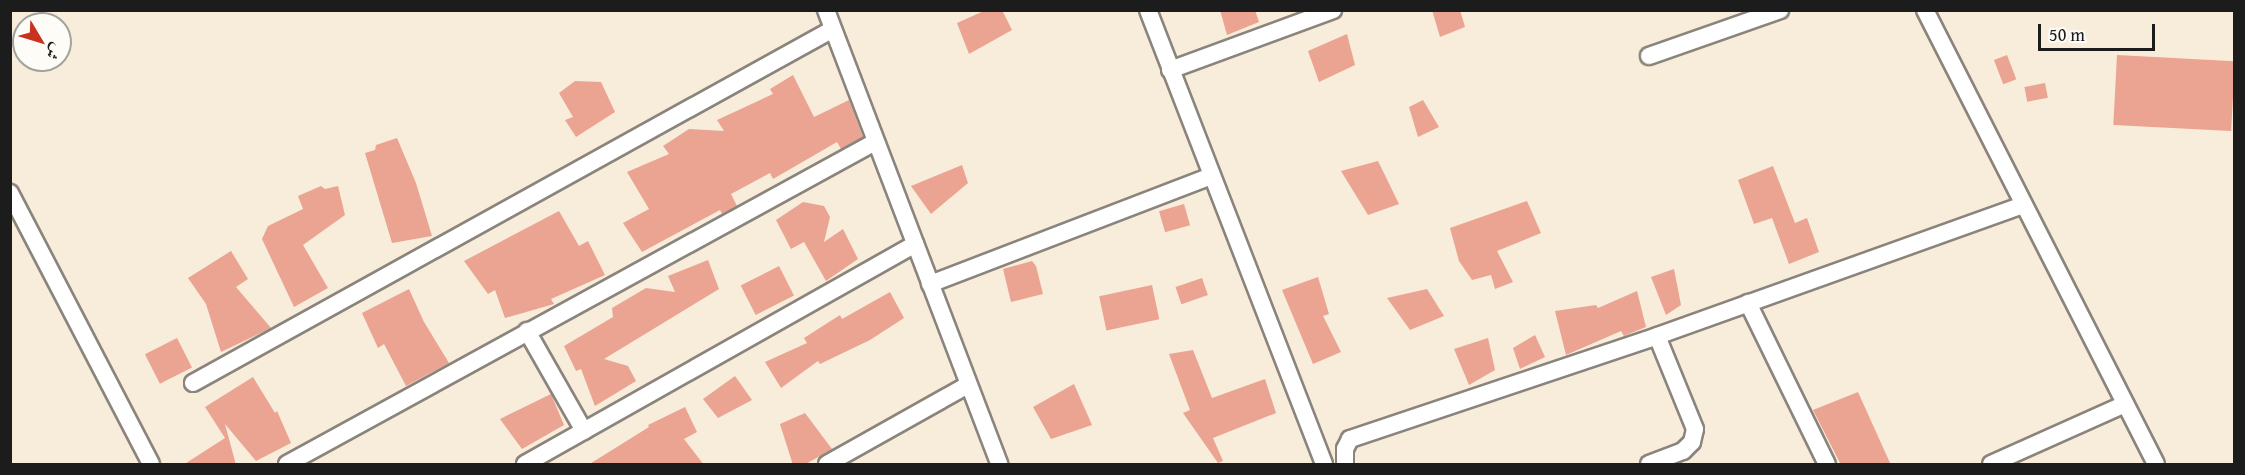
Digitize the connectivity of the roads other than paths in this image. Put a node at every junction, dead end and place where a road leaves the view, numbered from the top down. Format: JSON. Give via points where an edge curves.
{"nodes":[{"id":1,"x":826,"y":10,"type":"edge"},
{"id":2,"x":1148,"y":10,"type":"edge"},
{"id":3,"x":1333,"y":10,"type":"edge"},
{"id":4,"x":1779,"y":10,"type":"edge"},
{"id":5,"x":1925,"y":10,"type":"edge"},
{"id":6,"x":833,"y":30,"type":"junction"},
{"id":7,"x":1649,"y":56,"type":"dead end"},
{"id":8,"x":1170,"y":70,"type":"junction"},
{"id":9,"x":875,"y":142,"type":"junction"},
{"id":10,"x":1211,"y":176,"type":"junction"},
{"id":11,"x":10,"y":193,"type":"edge"},
{"id":12,"x":2022,"y":205,"type":"junction"},
{"id":13,"x":915,"y":244,"type":"junction"},
{"id":14,"x":930,"y":284,"type":"junction"},
{"id":15,"x":1748,"y":303,"type":"junction"},
{"id":16,"x":527,"y":331,"type":"junction"},
{"id":17,"x":1657,"y":336,"type":"junction"},
{"id":18,"x":193,"y":383,"type":"dead end"},
{"id":19,"x":968,"y":385,"type":"junction"},
{"id":20,"x":2125,"y":404,"type":"junction"},
{"id":21,"x":584,"y":431,"type":"junction"},
{"id":22,"x":151,"y":465,"type":"edge"},
{"id":23,"x":287,"y":465,"type":"edge"},
{"id":24,"x":525,"y":465,"type":"edge"},
{"id":25,"x":827,"y":465,"type":"edge"},
{"id":26,"x":999,"y":465,"type":"edge"},
{"id":27,"x":1324,"y":465,"type":"edge"},
{"id":28,"x":1345,"y":465,"type":"edge"},
{"id":29,"x":1649,"y":465,"type":"edge"},
{"id":30,"x":1827,"y":465,"type":"edge"},
{"id":31,"x":1991,"y":465,"type":"edge"},
{"id":32,"x":2156,"y":465,"type":"edge"}],
"edges":[{"from":1,"to":6,"type":"street"},
{"from":2,"to":8,"type":"street"},
{"from":3,"to":8,"type":"street"},
{"from":4,"to":7,"type":"street"},
{"from":5,"to":12,"type":"street"},
{"from":6,"to":9,"type":"street"},
{"from":6,"to":18,"type":"street"},
{"from":8,"to":10,"type":"street"},
{"from":9,"to":13,"type":"street"},
{"from":9,"to":16,"type":"street"},
{"from":10,"to":14,"type":"street"},
{"from":10,"to":27,"type":"street"},
{"from":11,"to":22,"type":"street"},
{"from":12,"to":15,"type":"street"},
{"from":12,"to":20,"type":"street"},
{"from":13,"to":14,"type":"street"},
{"from":13,"to":21,"type":"street"},
{"from":14,"to":19,"type":"street"},
{"from":15,"to":17,"type":"street"},
{"from":15,"to":30,"type":"street"},
{"from":16,"to":21,"type":"street"},
{"from":16,"to":23,"type":"street"},
{"from":17,"to":28,"type":"street","via":[[1350,439],[1345,449]]},
{"from":17,"to":29,"type":"street","via":[[1695,429],[1692,442],[1683,451]]},
{"from":19,"to":25,"type":"street"},
{"from":19,"to":26,"type":"street"},
{"from":20,"to":31,"type":"street"},
{"from":20,"to":32,"type":"street"},
{"from":21,"to":24,"type":"street"}]}
